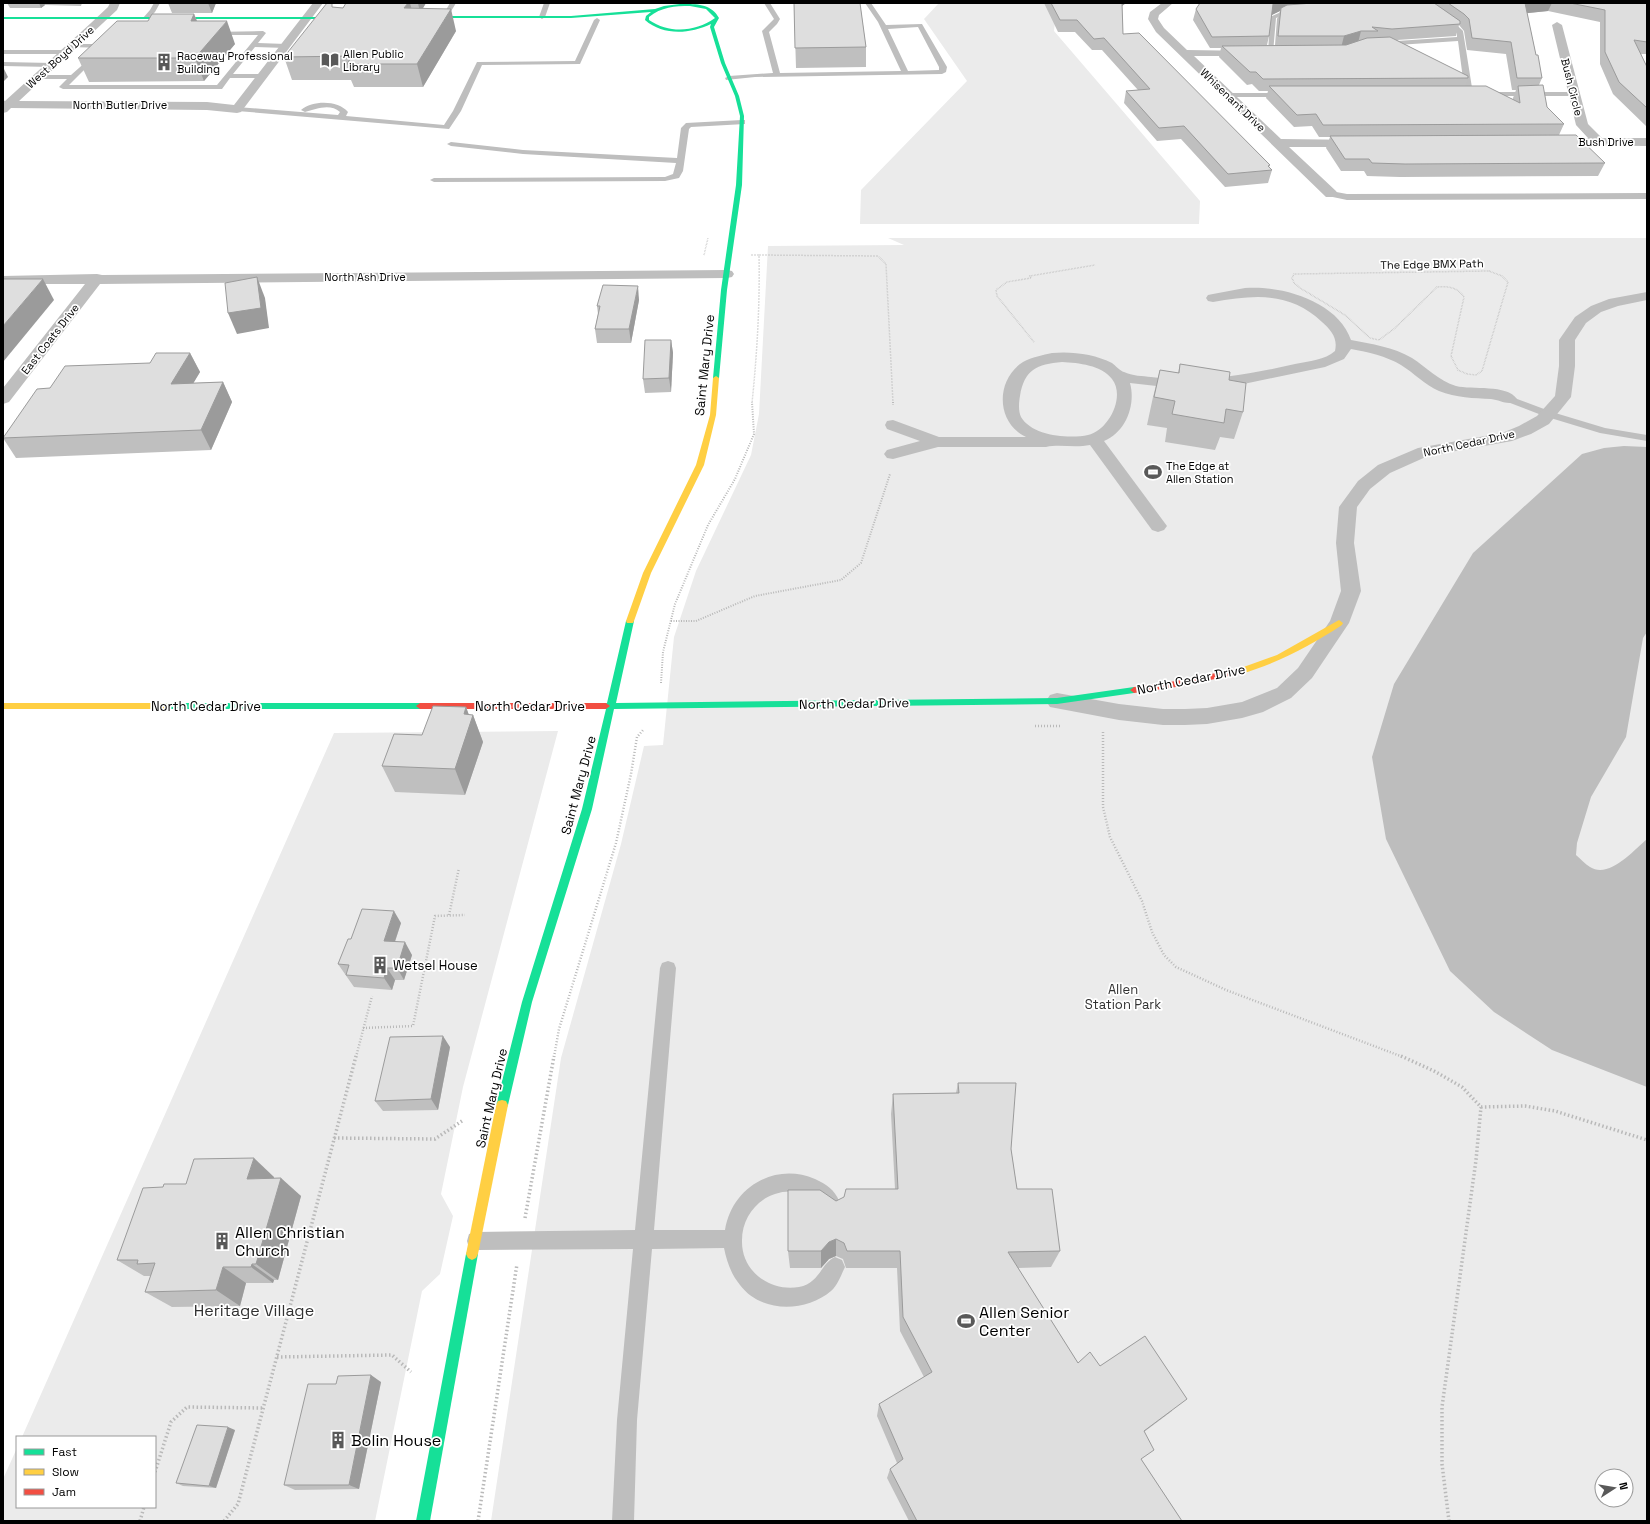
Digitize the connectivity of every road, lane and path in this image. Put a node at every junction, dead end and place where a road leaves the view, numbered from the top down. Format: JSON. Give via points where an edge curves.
{"nodes":[{"id":1,"x":115,"y":3,"type":"edge"},
{"id":2,"x":157,"y":3,"type":"edge"},
{"id":3,"x":318,"y":3,"type":"edge"},
{"id":4,"x":454,"y":3,"type":"edge"},
{"id":5,"x":547,"y":3,"type":"edge"},
{"id":6,"x":768,"y":3,"type":"edge"},
{"id":7,"x":868,"y":3,"type":"edge"},
{"id":8,"x":1168,"y":3,"type":"edge"},
{"id":9,"x":1419,"y":3,"type":"edge"},
{"id":10,"x":679,"y":4,"type":"edge"},
{"id":11,"x":654,"y":10,"type":"junction"},
{"id":12,"x":1306,"y":11,"type":"edge"},
{"id":13,"x":715,"y":12,"type":"edge"},
{"id":14,"x":414,"y":17,"type":"edge"},
{"id":15,"x":445,"y":17,"type":"junction"},
{"id":16,"x":542,"y":17,"type":"junction"},
{"id":17,"x":571,"y":17,"type":"junction"},
{"id":18,"x":3,"y":18,"type":"edge"},
{"id":19,"x":103,"y":18,"type":"junction"},
{"id":20,"x":146,"y":18,"type":"junction"},
{"id":21,"x":306,"y":18,"type":"junction"},
{"id":22,"x":353,"y":18,"type":"edge"},
{"id":23,"x":597,"y":20,"type":"junction"},
{"id":24,"x":649,"y":23,"type":"junction"},
{"id":25,"x":1557,"y":25,"type":"dead end"},
{"id":26,"x":884,"y":27,"type":"junction"},
{"id":27,"x":680,"y":30,"type":"junction"},
{"id":28,"x":210,"y":34,"type":"edge"},
{"id":29,"x":699,"y":39,"type":"dead end"},
{"id":30,"x":1461,"y":39,"type":"junction"},
{"id":31,"x":253,"y":45,"type":"junction"},
{"id":32,"x":1374,"y":45,"type":"edge"},
{"id":33,"x":286,"y":46,"type":"junction"},
{"id":34,"x":708,"y":46,"type":"dead end"},
{"id":35,"x":69,"y":49,"type":"junction"},
{"id":36,"x":3,"y":52,"type":"edge"},
{"id":37,"x":1184,"y":53,"type":"junction"},
{"id":38,"x":1274,"y":53,"type":"joint"},
{"id":39,"x":723,"y":63,"type":"junction"},
{"id":40,"x":3,"y":64,"type":"edge"},
{"id":41,"x":52,"y":65,"type":"junction"},
{"id":42,"x":906,"y":73,"type":"junction"},
{"id":43,"x":777,"y":75,"type":"junction"},
{"id":44,"x":38,"y":76,"type":"junction"},
{"id":45,"x":74,"y":76,"type":"junction"},
{"id":46,"x":228,"y":76,"type":"junction"},
{"id":47,"x":263,"y":76,"type":"junction"},
{"id":48,"x":729,"y":78,"type":"junction"},
{"id":49,"x":1574,"y":94,"type":"junction"},
{"id":50,"x":1228,"y":95,"type":"junction"},
{"id":51,"x":1298,"y":95,"type":"edge"},
{"id":52,"x":4,"y":106,"type":"edge"},
{"id":53,"x":237,"y":109,"type":"junction"},
{"id":54,"x":742,"y":122,"type":"junction"},
{"id":55,"x":1544,"y":142,"type":"edge"},
{"id":56,"x":1599,"y":142,"type":"junction"},
{"id":57,"x":1647,"y":142,"type":"edge"},
{"id":58,"x":1278,"y":143,"type":"junction"},
{"id":59,"x":1372,"y":143,"type":"edge"},
{"id":60,"x":451,"y":144,"type":"dead end"},
{"id":61,"x":680,"y":161,"type":"junction"},
{"id":62,"x":434,"y":180,"type":"dead end"},
{"id":63,"x":1331,"y":194,"type":"joint"},
{"id":64,"x":1647,"y":196,"type":"edge"},
{"id":65,"x":709,"y":233,"type":"dead end"},
{"id":66,"x":759,"y":255,"type":"junction"},
{"id":67,"x":729,"y":256,"type":"junction"},
{"id":68,"x":1095,"y":265,"type":"dead end"},
{"id":69,"x":727,"y":274,"type":"junction"},
{"id":70,"x":1294,"y":274,"type":"joint"},
{"id":71,"x":97,"y":278,"type":"junction"},
{"id":72,"x":3,"y":280,"type":"edge"},
{"id":73,"x":1647,"y":296,"type":"edge"},
{"id":74,"x":1213,"y":298,"type":"dead end"},
{"id":75,"x":1344,"y":343,"type":"junction"},
{"id":76,"x":1047,"y":358,"type":"junction"},
{"id":77,"x":1118,"y":376,"type":"junction"},
{"id":78,"x":1510,"y":398,"type":"joint"},
{"id":79,"x":3,"y":399,"type":"edge"},
{"id":80,"x":1548,"y":414,"type":"junction"},
{"id":81,"x":893,"y":425,"type":"joint"},
{"id":82,"x":1647,"y":438,"type":"edge"},
{"id":83,"x":1094,"y":439,"type":"junction"},
{"id":84,"x":937,"y":442,"type":"junction"},
{"id":85,"x":1071,"y":442,"type":"junction"},
{"id":86,"x":893,"y":454,"type":"joint"},
{"id":87,"x":1158,"y":526,"type":"dead end"},
{"id":88,"x":671,"y":621,"type":"junction"},
{"id":89,"x":1340,"y":623,"type":"junction"},
{"id":90,"x":1057,"y":701,"type":"junction"},
{"id":91,"x":660,"y":705,"type":"junction"},
{"id":92,"x":3,"y":706,"type":"edge"},
{"id":93,"x":610,"y":706,"type":"junction"},
{"id":94,"x":1103,"y":727,"type":"dead end"},
{"id":95,"x":459,"y":868,"type":"dead end"},
{"id":96,"x":449,"y":915,"type":"junction"},
{"id":97,"x":465,"y":915,"type":"dead end"},
{"id":98,"x":668,"y":968,"type":"dead end"},
{"id":99,"x":372,"y":996,"type":"dead end"},
{"id":100,"x":363,"y":1028,"type":"junction"},
{"id":101,"x":1481,"y":1107,"type":"junction"},
{"id":102,"x":462,"y":1120,"type":"dead end"},
{"id":103,"x":334,"y":1138,"type":"junction"},
{"id":104,"x":1647,"y":1140,"type":"edge"},
{"id":105,"x":835,"y":1208,"type":"edge"},
{"id":106,"x":733,"y":1239,"type":"junction"},
{"id":107,"x":521,"y":1240,"type":"junction"},
{"id":108,"x":644,"y":1240,"type":"junction"},
{"id":109,"x":476,"y":1241,"type":"junction"},
{"id":110,"x":835,"y":1268,"type":"edge"},
{"id":111,"x":277,"y":1357,"type":"junction"},
{"id":112,"x":411,"y":1372,"type":"dead end"},
{"id":113,"x":263,"y":1408,"type":"junction"},
{"id":114,"x":156,"y":1469,"type":"edge"},
{"id":115,"x":144,"y":1508,"type":"edge"},
{"id":116,"x":140,"y":1521,"type":"edge"},
{"id":117,"x":224,"y":1521,"type":"edge"},
{"id":118,"x":423,"y":1521,"type":"edge"},
{"id":119,"x":478,"y":1521,"type":"edge"},
{"id":120,"x":623,"y":1521,"type":"edge"},
{"id":121,"x":1449,"y":1521,"type":"edge"}],
"edges":[{"from":1,"to":19,"type":"street","name":"West Boyd Drive"},
{"from":2,"to":20,"type":"lane"},
{"from":3,"to":21,"type":"street"},
{"from":4,"to":15,"type":"lane"},
{"from":5,"to":16,"type":"lane"},
{"from":6,"to":43,"type":"lane","via":[[776,23],[765,31]]},
{"from":7,"to":26,"type":"lane"},
{"from":8,"to":37,"type":"street","name":"Whisenant Drive","via":[[1154,14],[1153,19],[1160,30]]},
{"from":9,"to":30,"type":"lane","via":[[1458,28]]},
{"from":10,"to":11,"type":"street"},
{"from":10,"to":13,"type":"street","via":[[702,6]]},
{"from":11,"to":17,"type":"street"},
{"from":11,"to":24,"type":"street","via":[[647,16]]},
{"from":12,"to":38,"type":"lane","via":[[1283,13],[1273,17]]},
{"from":13,"to":27,"type":"street","via":[[701,28]]},
{"from":13,"to":39,"type":"street","name":"Saint Mary Drive","via":[[712,27]]},
{"from":14,"to":15,"type":"street"},
{"from":15,"to":16,"type":"street"},
{"from":16,"to":17,"type":"street"},
{"from":17,"to":23,"type":"street"},
{"from":18,"to":19,"type":"street"},
{"from":19,"to":20,"type":"street"},
{"from":19,"to":35,"type":"street","name":"West Boyd Drive"},
{"from":20,"to":21,"type":"street"},
{"from":21,"to":22,"type":"street"},
{"from":21,"to":33,"type":"street"},
{"from":23,"to":24,"type":"street"},
{"from":23,"to":53,"type":"lane","via":[[578,63],[479,63],[446,127],[341,118],[343,110],[332,106],[316,107],[299,114]]},
{"from":24,"to":27,"type":"street","via":[[661,28]]},
{"from":25,"to":49,"type":"street","name":"Bush Circle"},
{"from":26,"to":42,"type":"lane"},
{"from":26,"to":42,"type":"lane","via":[[920,25],[943,67],[942,72]]},
{"from":27,"to":29,"type":"street"},
{"from":28,"to":31,"type":"lane","via":[[263,33]]},
{"from":30,"to":32,"type":"lane"},
{"from":30,"to":49,"type":"lane","via":[[1465,94]]},
{"from":31,"to":33,"type":"lane"},
{"from":31,"to":46,"type":"lane"},
{"from":33,"to":47,"type":"street"},
{"from":34,"to":39,"type":"street","name":"Saint Mary Drive"},
{"from":35,"to":36,"type":"lane"},
{"from":35,"to":41,"type":"street","name":"West Boyd Drive"},
{"from":35,"to":45,"type":"lane","via":[[108,44]]},
{"from":37,"to":38,"type":"street"},
{"from":37,"to":50,"type":"street","name":"Whisenant Drive"},
{"from":39,"to":48,"type":"street","name":"Saint Mary Drive"},
{"from":40,"to":41,"type":"lane"},
{"from":41,"to":44,"type":"street","name":"West Boyd Drive"},
{"from":42,"to":43,"type":"lane"},
{"from":43,"to":48,"type":"lane"},
{"from":44,"to":45,"type":"lane"},
{"from":44,"to":52,"type":"street","name":"West Boyd Drive"},
{"from":45,"to":46,"type":"lane","via":[[63,87],[219,87]]},
{"from":46,"to":47,"type":"lane"},
{"from":47,"to":53,"type":"street"},
{"from":48,"to":54,"type":"street","name":"Saint Mary Drive","via":[[737,96]]},
{"from":49,"to":56,"type":"street","name":"Bush Circle","via":[[1582,125]]},
{"from":50,"to":51,"type":"lane"},
{"from":50,"to":58,"type":"street","name":"Whisenant Drive"},
{"from":52,"to":53,"type":"street","name":"North Butler Drive","via":[[207,106]]},
{"from":54,"to":61,"type":"lane","via":[[689,125],[685,128]]},
{"from":54,"to":67,"type":"street","name":"Saint Mary Drive","via":[[739,185]]},
{"from":55,"to":56,"type":"street","name":"Bush Drive"},
{"from":56,"to":57,"type":"street","name":"Bush Drive"},
{"from":58,"to":59,"type":"street"},
{"from":58,"to":63,"type":"street","name":"Whisenant Drive"},
{"from":60,"to":61,"type":"lane","via":[[523,152]]},
{"from":61,"to":62,"type":"lane","via":[[676,176],[665,179]]},
{"from":63,"to":64,"type":"lane","via":[[1347,197]]},
{"from":65,"to":67,"type":"path","via":[[704,256]]},
{"from":66,"to":67,"type":"path"},
{"from":66,"to":81,"type":"path","via":[[878,256],[886,264]]},
{"from":66,"to":88,"type":"path","via":[[758,340],[752,407],[754,434],[735,479],[708,525],[675,604]]},
{"from":67,"to":69,"type":"street","name":"Saint Mary Drive"},
{"from":68,"to":76,"type":"path","via":[[1030,276],[1032,278],[1000,285],[996,290]]},
{"from":69,"to":71,"type":"street","name":"North Ash Drive"},
{"from":69,"to":93,"type":"street","name":"Saint Mary Drive","via":[[713,415],[700,465],[647,573],[632,613]]},
{"from":70,"to":70,"type":"path","name":"The Edge BMX Path","via":[[1489,271],[1506,277],[1508,282],[1482,371],[1476,375],[1458,370],[1451,356],[1464,297],[1455,288],[1437,287],[1379,340],[1370,338],[1345,316],[1300,288],[1294,283]]},
{"from":71,"to":72,"type":"street","name":"North Ash Drive"},
{"from":71,"to":79,"type":"street","name":"East Coats Drive"},
{"from":73,"to":80,"type":"street","name":"North Cedar Drive","via":[[1614,302],[1596,309],[1580,320],[1567,340],[1563,397]]},
{"from":74,"to":75,"type":"street","via":[[1255,291],[1297,299],[1314,308],[1340,331]]},
{"from":75,"to":77,"type":"street","via":[[1343,351],[1334,359],[1224,383],[1182,384]]},
{"from":75,"to":78,"type":"street","via":[[1390,354],[1447,388]]},
{"from":76,"to":77,"type":"street","via":[[1078,358],[1094,362]]},
{"from":76,"to":85,"type":"street","via":[[1033,362],[1017,377],[1012,389],[1010,411],[1026,430],[1041,437]]},
{"from":77,"to":83,"type":"street","via":[[1124,386],[1125,396],[1119,417],[1107,434]]},
{"from":78,"to":80,"type":"lane"},
{"from":80,"to":82,"type":"lane","via":[[1604,431]]},
{"from":80,"to":89,"type":"street","name":"North Cedar Drive","via":[[1543,420],[1525,430],[1424,452],[1400,461],[1384,469],[1364,485],[1348,506],[1345,543],[1351,591]]},
{"from":81,"to":84,"type":"street"},
{"from":83,"to":85,"type":"street"},
{"from":83,"to":87,"type":"street"},
{"from":84,"to":85,"type":"street"},
{"from":84,"to":86,"type":"street"},
{"from":86,"to":88,"type":"path","via":[[892,467],[860,563],[841,580],[756,596],[696,621]]},
{"from":88,"to":91,"type":"path","via":[[663,652]]},
{"from":89,"to":90,"type":"street","name":"North Cedar Drive","via":[[1306,645],[1245,669],[1176,684]]},
{"from":89,"to":90,"type":"street","name":"North Cedar Drive","via":[[1305,673],[1284,693],[1242,710],[1207,716],[1163,717]]},
{"from":90,"to":91,"type":"street","name":"North Cedar Drive"},
{"from":91,"to":93,"type":"street","name":"North Cedar Drive"},
{"from":91,"to":107,"type":"path","via":[[659,724],[642,730],[637,737],[616,843],[559,1029]]},
{"from":92,"to":93,"type":"street","name":"North Cedar Drive"},
{"from":93,"to":109,"type":"street","name":"Saint Mary Drive","via":[[587,809],[527,1002],[508,1075]]},
{"from":94,"to":101,"type":"path","via":[[1102,794],[1110,837],[1142,901],[1152,932],[1164,955],[1176,967],[1226,990],[1434,1071],[1462,1087]]},
{"from":95,"to":96,"type":"path"},
{"from":96,"to":97,"type":"path"},
{"from":96,"to":100,"type":"path","via":[[435,916],[413,1026]]},
{"from":98,"to":108,"type":"lane"},
{"from":99,"to":100,"type":"path"},
{"from":100,"to":103,"type":"path"},
{"from":101,"to":104,"type":"path","via":[[1525,1106],[1555,1111]]},
{"from":101,"to":121,"type":"path","via":[[1442,1407],[1444,1497]]},
{"from":102,"to":103,"type":"path","via":[[435,1138]]},
{"from":103,"to":111,"type":"path"},
{"from":105,"to":106,"type":"lane","via":[[829,1199],[812,1186],[791,1181],[772,1184],[754,1193],[741,1208],[733,1228]]},
{"from":106,"to":108,"type":"lane"},
{"from":106,"to":110,"type":"lane","via":[[732,1248],[740,1271],[756,1289],[778,1298],[802,1296],[824,1284]]},
{"from":107,"to":108,"type":"lane"},
{"from":107,"to":109,"type":"lane"},
{"from":107,"to":119,"type":"path"},
{"from":108,"to":120,"type":"lane","via":[[627,1420]]},
{"from":109,"to":118,"type":"street","name":"Saint Mary Drive","via":[[459,1320]]},
{"from":111,"to":112,"type":"path","via":[[392,1355]]},
{"from":111,"to":113,"type":"path"},
{"from":113,"to":114,"type":"path","via":[[186,1407],[171,1422]]},
{"from":113,"to":117,"type":"path","via":[[238,1504]]},
{"from":115,"to":116,"type":"path"}]}
